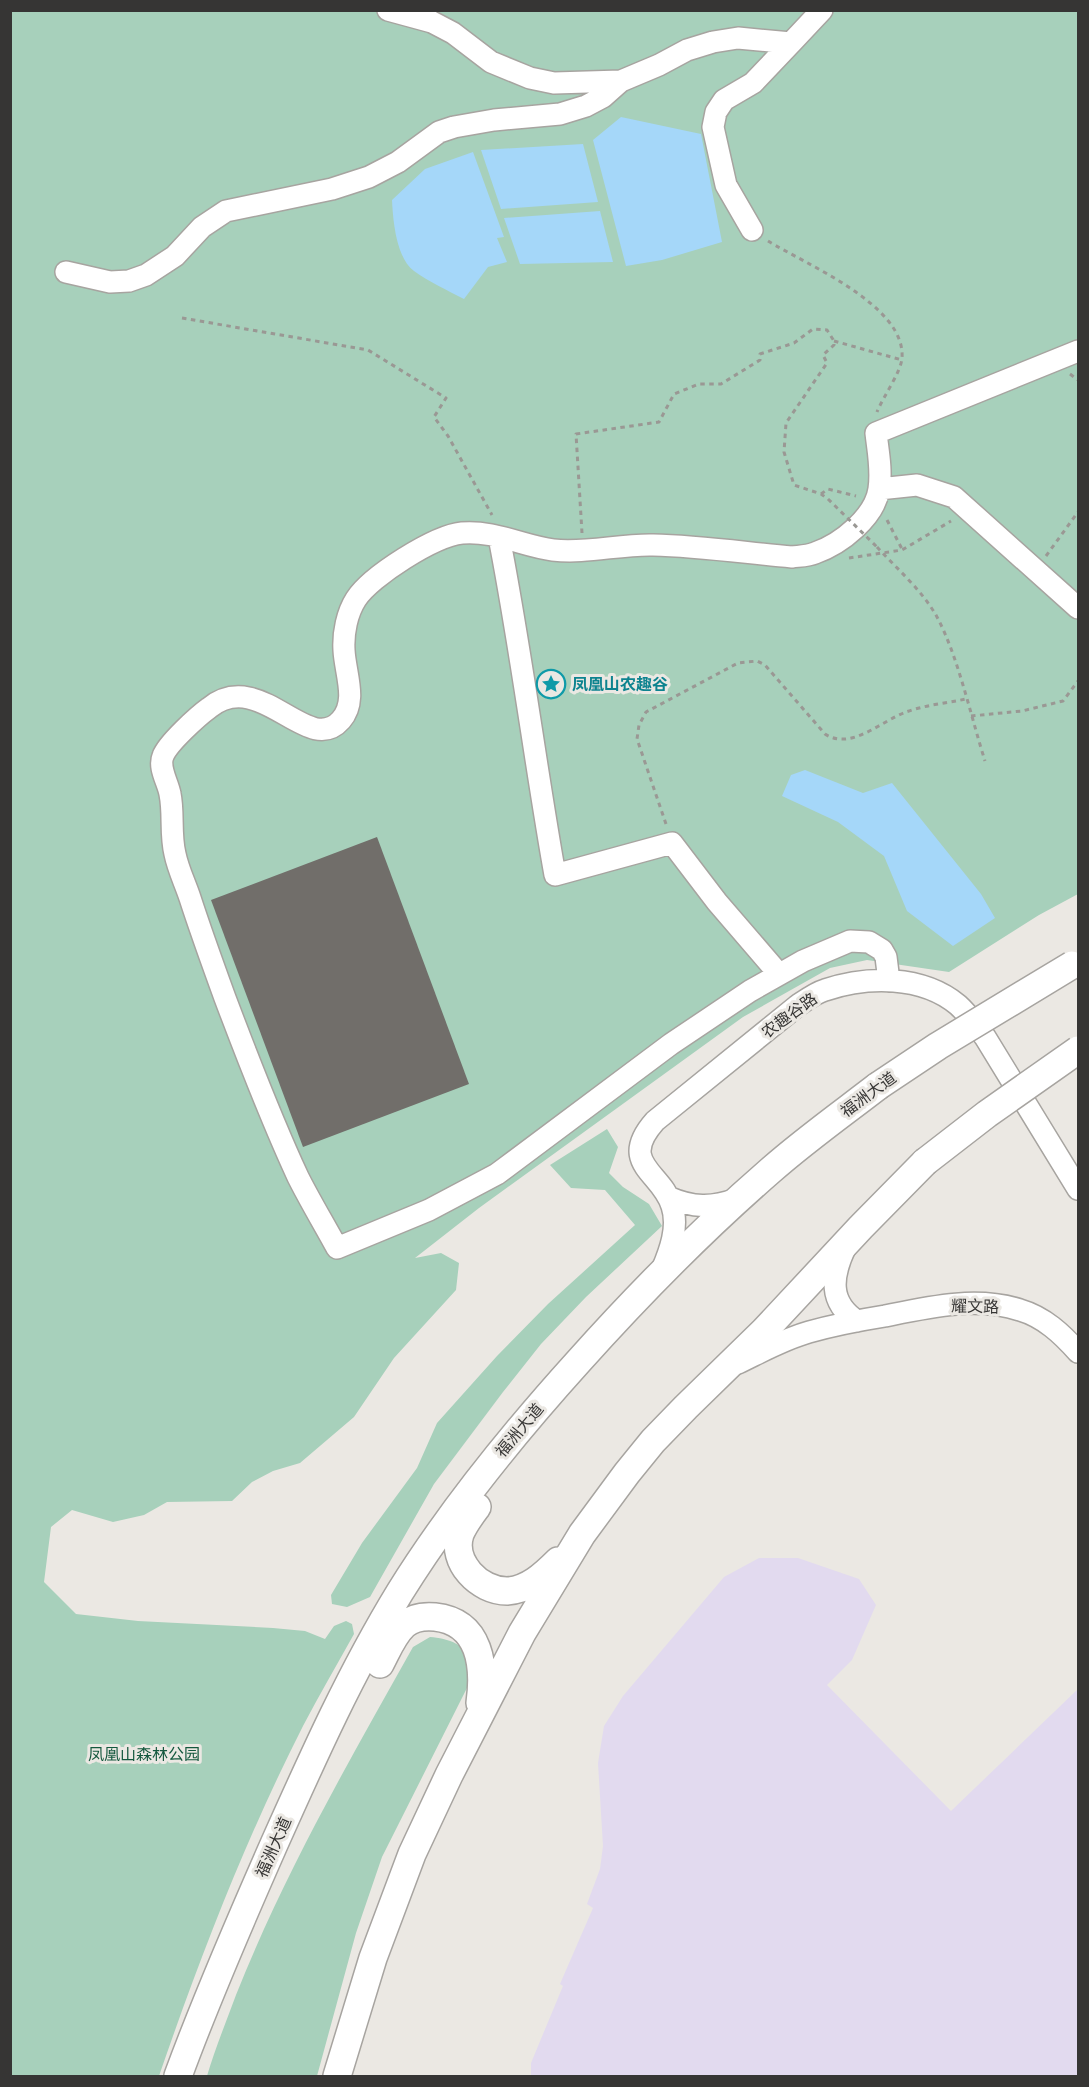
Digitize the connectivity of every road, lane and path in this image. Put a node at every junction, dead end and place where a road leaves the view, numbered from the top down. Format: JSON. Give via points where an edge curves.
{"nodes":[{"id":1,"x":388,"y":10,"type":"edge"},
{"id":2,"x":822,"y":10,"type":"edge"},
{"id":3,"x":791,"y":43,"type":"junction"},
{"id":4,"x":621,"y":81,"type":"junction"},
{"id":5,"x":752,"y":230,"type":"joint"},
{"id":6,"x":66,"y":272,"type":"dead end"},
{"id":7,"x":182,"y":318,"type":"dead end"},
{"id":8,"x":834,"y":341,"type":"junction"},
{"id":9,"x":1078,"y":351,"type":"edge"},
{"id":10,"x":902,"y":361,"type":"junction"},
{"id":11,"x":876,"y":433,"type":"junction"},
{"id":12,"x":879,"y":489,"type":"junction"},
{"id":13,"x":969,"y":511,"type":"junction"},
{"id":14,"x":1078,"y":512,"type":"edge"},
{"id":15,"x":499,"y":537,"type":"junction"},
{"id":16,"x":583,"y":550,"type":"junction"},
{"id":17,"x":882,"y":553,"type":"junction"},
{"id":18,"x":815,"y":554,"type":"junction"},
{"id":19,"x":1036,"y":569,"type":"junction"},
{"id":20,"x":1078,"y":608,"type":"edge"},
{"id":21,"x":1078,"y":681,"type":"edge"},
{"id":22,"x":966,"y":699,"type":"junction"},
{"id":23,"x":971,"y":716,"type":"junction"},
{"id":24,"x":985,"y":761,"type":"dead end"},
{"id":25,"x":672,"y":843,"type":"junction"},
{"id":26,"x":1075,"y":964,"type":"edge"},
{"id":27,"x":779,"y":974,"type":"junction"},
{"id":28,"x":889,"y":981,"type":"junction"},
{"id":29,"x":1078,"y":1050,"type":"edge"},
{"id":30,"x":1078,"y":1189,"type":"edge"},
{"id":31,"x":668,"y":1197,"type":"junction"},
{"id":32,"x":738,"y":1199,"type":"junction"},
{"id":33,"x":847,"y":1242,"type":"junction"},
{"id":34,"x":661,"y":1274,"type":"junction"},
{"id":35,"x":857,"y":1321,"type":"junction"},
{"id":36,"x":1078,"y":1352,"type":"edge"},
{"id":37,"x":724,"y":1369,"type":"junction"},
{"id":38,"x":557,"y":1385,"type":"junction"},
{"id":39,"x":582,"y":1534,"type":"junction"},
{"id":40,"x":478,"y":1716,"type":"junction"},
{"id":41,"x":249,"y":1901,"type":"junction"},
{"id":42,"x":178,"y":2076,"type":"edge"},
{"id":43,"x":337,"y":2076,"type":"edge"}],
"edges":[{"from":1,"to":4,"type":"street","via":[[432,22],[491,62],[530,78],[554,83]]},
{"from":2,"to":3,"type":"street"},
{"from":3,"to":4,"type":"street","via":[[738,38],[713,42]]},
{"from":3,"to":5,"type":"street","via":[[753,83],[724,100],[716,112],[713,127],[726,185]]},
{"from":4,"to":6,"type":"street","via":[[586,106],[560,114],[454,127],[439,132],[398,162],[369,177],[332,189],[226,211],[202,227],[175,256],[129,281],[110,282]]},
{"from":5,"to":10,"type":"path","via":[[847,285],[877,310],[895,331],[902,346]]},
{"from":7,"to":15,"type":"path","via":[[368,350],[446,398],[434,417],[492,515]]},
{"from":8,"to":10,"type":"path"},
{"from":8,"to":16,"type":"path","via":[[828,330],[813,329],[794,342],[760,354],[760,360],[722,384],[699,384],[674,394],[659,422],[576,434]]},
{"from":8,"to":17,"type":"path","bridge":true,"via":[[823,355],[827,363],[786,423],[784,452],[794,485],[828,499]]},
{"from":9,"to":11,"type":"street"},
{"from":10,"to":11,"type":"path","via":[[878,409]]},
{"from":11,"to":12,"type":"street"},
{"from":12,"to":13,"type":"street","via":[[918,485],[954,497]]},
{"from":12,"to":18,"type":"street","via":[[876,502],[864,519],[833,545]]},
{"from":13,"to":17,"type":"path","via":[[902,550]]},
{"from":13,"to":19,"type":"street"},
{"from":14,"to":19,"type":"path"},
{"from":15,"to":16,"type":"street","via":[[552,550]]},
{"from":15,"to":25,"type":"street","via":[[555,875]]},
{"from":15,"to":27,"type":"street","via":[[461,533],[432,542],[368,584],[355,601],[344,635],[350,697],[348,711],[339,724],[321,731],[311,729],[258,700],[231,696],[201,714],[162,756],[171,796],[174,853],[211,961],[299,1179],[337,1248],[429,1210],[497,1174],[671,1044]]},
{"from":16,"to":18,"type":"street","via":[[651,545],[792,557]]},
{"from":17,"to":18,"type":"path","via":[[846,558]]},
{"from":17,"to":22,"type":"path","via":[[937,617]]},
{"from":19,"to":20,"type":"street"},
{"from":21,"to":23,"type":"path","via":[[1063,701],[1022,711]]},
{"from":22,"to":23,"type":"path"},
{"from":22,"to":25,"type":"path","via":[[907,712],[850,740],[835,741],[765,665],[738,663],[646,712],[639,725],[637,740]]},
{"from":23,"to":24,"type":"path"},
{"from":25,"to":27,"type":"street"},
{"from":26,"to":32,"type":"main road","name":"福洲大道","bridge":true,"via":[[879,1086]]},
{"from":27,"to":28,"type":"street","via":[[837,946],[861,940],[882,950]]},
{"from":28,"to":30,"type":"street","name":"农趣谷路","via":[[928,987],[957,1004],[972,1019]]},
{"from":28,"to":31,"type":"street","name":"农趣谷路","via":[[844,985],[823,991],[797,1006],[655,1121],[640,1150],[648,1171]]},
{"from":29,"to":33,"type":"main road","bridge":true,"via":[[925,1162]]},
{"from":31,"to":32,"type":"street","via":[[711,1207]]},
{"from":31,"to":34,"type":"street","via":[[674,1229]]},
{"from":32,"to":34,"type":"main road","name":"福洲大道"},
{"from":33,"to":35,"type":"street","via":[[835,1290],[846,1314]]},
{"from":33,"to":37,"type":"main road"},
{"from":34,"to":38,"type":"main road","name":"福洲大道"},
{"from":35,"to":36,"type":"street","name":"耀文路","via":[[927,1308],[996,1304],[1045,1321]]},
{"from":35,"to":37,"type":"street","name":"耀文路","via":[[783,1341]]},
{"from":37,"to":39,"type":"main road","via":[[653,1441]]},
{"from":38,"to":39,"type":"main road","via":[[465,1525],[460,1536],[461,1560],[474,1578],[508,1591],[531,1584],[543,1575]]},
{"from":38,"to":41,"type":"main road","name":"福洲大道","via":[[466,1496],[400,1592],[322,1737]]},
{"from":39,"to":40,"type":"main road"},
{"from":40,"to":41,"type":"main road","via":[[482,1664],[469,1635],[454,1623],[435,1617],[415,1619],[404,1625]]},
{"from":40,"to":43,"type":"main road","via":[[412,1854],[373,1958]]},
{"from":41,"to":42,"type":"main road","name":"福洲大道"}]}
